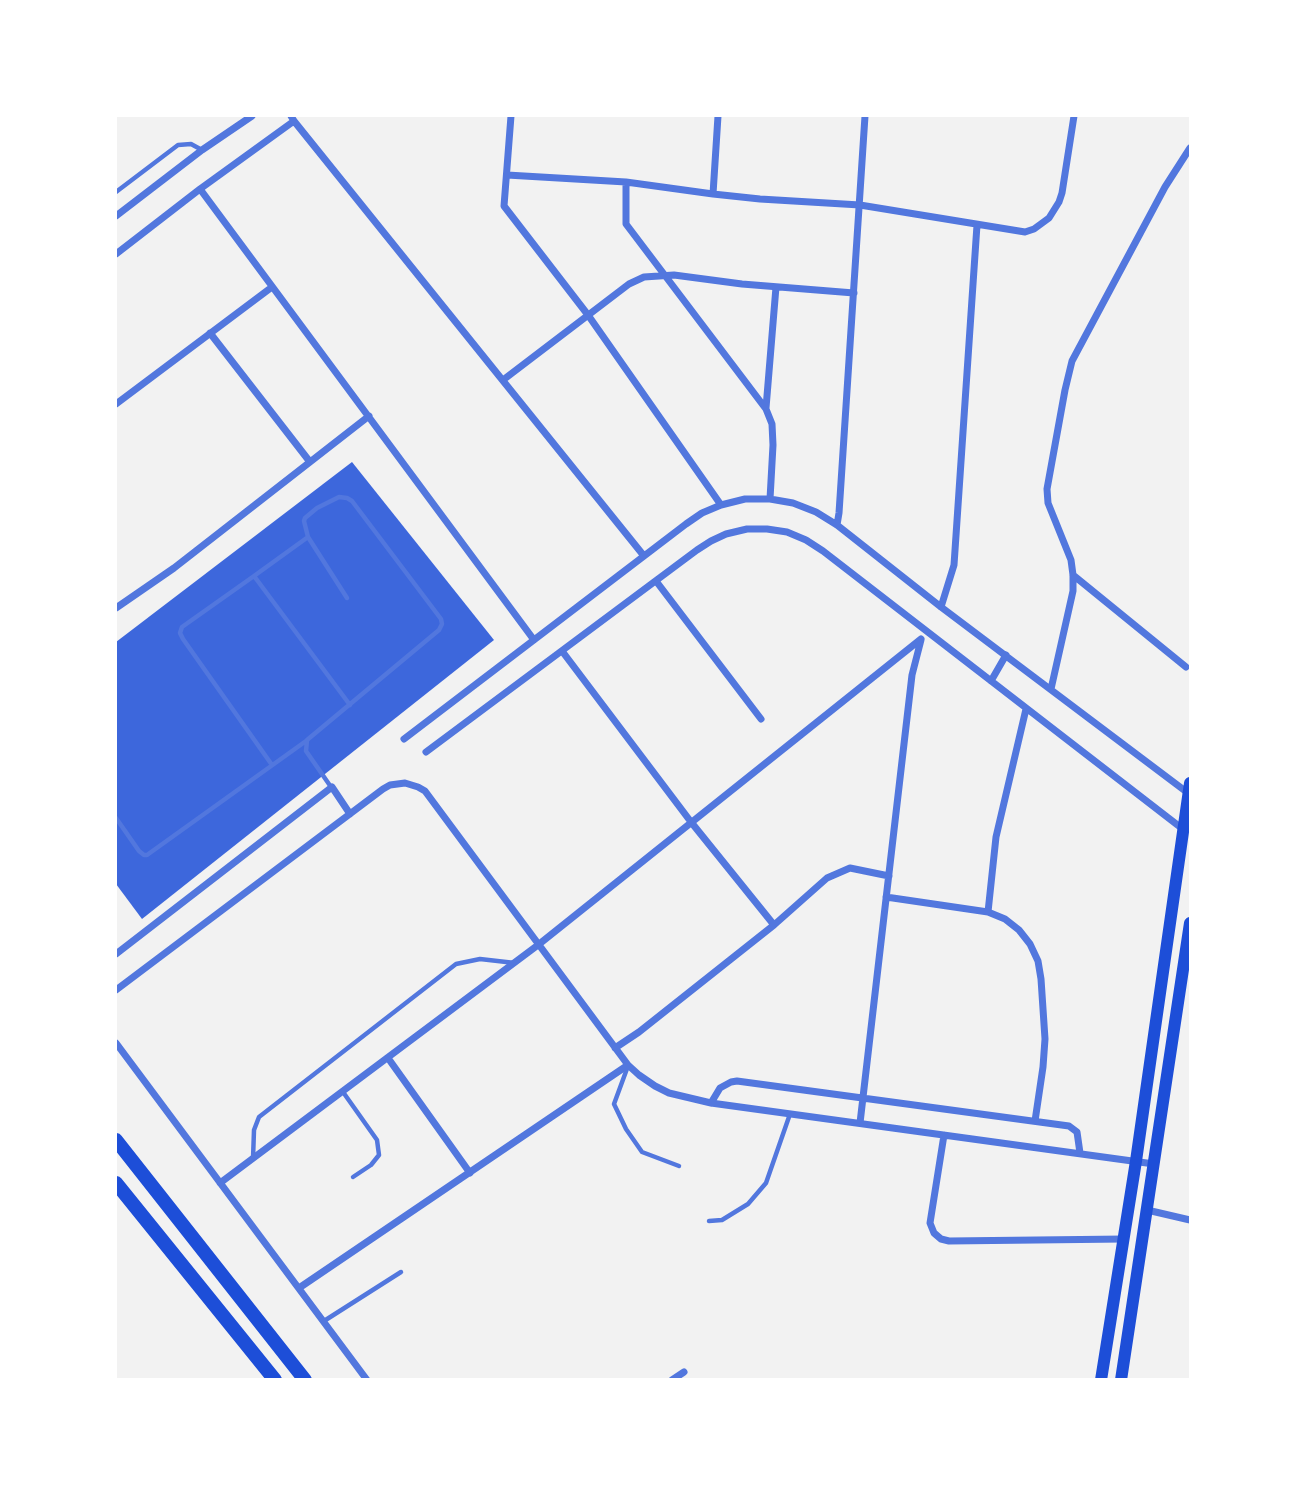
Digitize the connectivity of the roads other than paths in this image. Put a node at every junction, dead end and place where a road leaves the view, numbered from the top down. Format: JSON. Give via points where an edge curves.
{"nodes":[{"id":1,"x":252,"y":116,"type":"edge"},
{"id":2,"x":512,"y":116,"type":"edge"},
{"id":3,"x":718,"y":116,"type":"edge"},
{"id":4,"x":866,"y":116,"type":"edge"},
{"id":5,"x":1074,"y":116,"type":"edge"},
{"id":6,"x":292,"y":118,"type":"edge"},
{"id":7,"x":1191,"y":148,"type":"edge"},
{"id":8,"x":202,"y":150,"type":"junction"},
{"id":9,"x":507,"y":174,"type":"junction"},
{"id":10,"x":626,"y":182,"type":"junction"},
{"id":11,"x":200,"y":189,"type":"junction"},
{"id":12,"x":116,"y":192,"type":"edge"},
{"id":13,"x":713,"y":194,"type":"junction"},
{"id":14,"x":860,"y":205,"type":"junction"},
{"id":15,"x":116,"y":216,"type":"edge"},
{"id":16,"x":977,"y":225,"type":"junction"},
{"id":17,"x":116,"y":254,"type":"edge"},
{"id":18,"x":665,"y":275,"type":"junction"},
{"id":19,"x":272,"y":287,"type":"junction"},
{"id":20,"x":776,"y":287,"type":"junction"},
{"id":21,"x":854,"y":293,"type":"junction"},
{"id":22,"x":588,"y":315,"type":"junction"},
{"id":23,"x":211,"y":333,"type":"junction"},
{"id":24,"x":503,"y":380,"type":"junction"},
{"id":25,"x":116,"y":404,"type":"edge"},
{"id":26,"x":766,"y":409,"type":"junction"},
{"id":27,"x":369,"y":416,"type":"junction"},
{"id":28,"x":310,"y":462,"type":"junction"},
{"id":29,"x":770,"y":499,"type":"junction"},
{"id":30,"x":721,"y":505,"type":"junction"},
{"id":31,"x":837,"y":525,"type":"junction"},
{"id":32,"x":308,"y":537,"type":"junction"},
{"id":33,"x":645,"y":556,"type":"junction"},
{"id":34,"x":1073,"y":575,"type":"junction"},
{"id":35,"x":254,"y":576,"type":"junction"},
{"id":36,"x":656,"y":581,"type":"junction"},
{"id":37,"x":347,"y":598,"type":"dead end"},
{"id":38,"x":941,"y":607,"type":"junction"},
{"id":39,"x":116,"y":608,"type":"edge"},
{"id":40,"x":924,"y":630,"type":"junction"},
{"id":41,"x":921,"y":639,"type":"junction"},
{"id":42,"x":534,"y":640,"type":"junction"},
{"id":43,"x":562,"y":651,"type":"junction"},
{"id":44,"x":1006,"y":655,"type":"junction"},
{"id":45,"x":1186,"y":667,"type":"dead end"},
{"id":46,"x":991,"y":681,"type":"junction"},
{"id":47,"x":1051,"y":689,"type":"junction"},
{"id":48,"x":350,"y":705,"type":"junction"},
{"id":49,"x":1027,"y":709,"type":"junction"},
{"id":50,"x":761,"y":719,"type":"dead end"},
{"id":51,"x":307,"y":740,"type":"junction"},
{"id":52,"x":404,"y":740,"type":"dead end"},
{"id":53,"x":426,"y":752,"type":"dead end"},
{"id":54,"x":272,"y":765,"type":"junction"},
{"id":55,"x":332,"y":787,"type":"junction"},
{"id":56,"x":1190,"y":788,"type":"edge"},
{"id":57,"x":350,"y":814,"type":"junction"},
{"id":58,"x":116,"y":818,"type":"edge"},
{"id":59,"x":691,"y":822,"type":"junction"},
{"id":60,"x":1184,"y":830,"type":"junction"},
{"id":61,"x":889,"y":876,"type":"junction"},
{"id":62,"x":886,"y":897,"type":"junction"},
{"id":63,"x":988,"y":912,"type":"junction"},
{"id":64,"x":1191,"y":923,"type":"edge"},
{"id":65,"x":774,"y":925,"type":"junction"},
{"id":66,"x":538,"y":945,"type":"junction"},
{"id":67,"x":116,"y":954,"type":"edge"},
{"id":68,"x":516,"y":963,"type":"junction"},
{"id":69,"x":116,"y":990,"type":"edge"},
{"id":70,"x":116,"y":1043,"type":"edge"},
{"id":71,"x":615,"y":1048,"type":"junction"},
{"id":72,"x":388,"y":1058,"type":"junction"},
{"id":73,"x":628,"y":1065,"type":"junction"},
{"id":74,"x":343,"y":1091,"type":"junction"},
{"id":75,"x":863,"y":1098,"type":"junction"},
{"id":76,"x":711,"y":1103,"type":"junction"},
{"id":77,"x":790,"y":1114,"type":"junction"},
{"id":78,"x":1035,"y":1121,"type":"junction"},
{"id":79,"x":860,"y":1124,"type":"junction"},
{"id":80,"x":944,"y":1135,"type":"junction"},
{"id":81,"x":116,"y":1140,"type":"edge"},
{"id":82,"x":1080,"y":1153,"type":"junction"},
{"id":83,"x":253,"y":1159,"type":"junction"},
{"id":84,"x":1136,"y":1161,"type":"junction"},
{"id":85,"x":1154,"y":1164,"type":"junction"},
{"id":86,"x":678,"y":1167,"type":"dead end"},
{"id":87,"x":470,"y":1173,"type":"junction"},
{"id":88,"x":353,"y":1177,"type":"dead end"},
{"id":89,"x":220,"y":1183,"type":"junction"},
{"id":90,"x":117,"y":1188,"type":"edge"},
{"id":91,"x":1147,"y":1210,"type":"junction"},
{"id":92,"x":1191,"y":1220,"type":"edge"},
{"id":93,"x":709,"y":1221,"type":"dead end"},
{"id":94,"x":1124,"y":1239,"type":"junction"},
{"id":95,"x":196,"y":1242,"type":"junction"},
{"id":96,"x":177,"y":1257,"type":"junction"},
{"id":97,"x":401,"y":1272,"type":"dead end"},
{"id":98,"x":299,"y":1289,"type":"junction"},
{"id":99,"x":324,"y":1321,"type":"junction"},
{"id":100,"x":684,"y":1372,"type":"dead end"},
{"id":101,"x":275,"y":1380,"type":"edge"},
{"id":102,"x":305,"y":1380,"type":"edge"},
{"id":103,"x":368,"y":1380,"type":"edge"},
{"id":104,"x":672,"y":1380,"type":"edge"},
{"id":105,"x":1101,"y":1380,"type":"edge"},
{"id":106,"x":1121,"y":1380,"type":"edge"}],
"edges":[{"from":1,"to":8,"type":"street"},
{"from":2,"to":9,"type":"street"},
{"from":3,"to":13,"type":"street"},
{"from":4,"to":14,"type":"street"},
{"from":5,"to":16,"type":"street","via":[[1062,193],[1049,218],[1026,232]]},
{"from":6,"to":11,"type":"street"},
{"from":6,"to":24,"type":"street"},
{"from":7,"to":34,"type":"street","via":[[1165,187],[1072,361],[1047,489]]},
{"from":8,"to":12,"type":"lane","via":[[191,144],[178,145]]},
{"from":8,"to":15,"type":"street"},
{"from":9,"to":10,"type":"street"},
{"from":9,"to":22,"type":"street","via":[[504,206]]},
{"from":10,"to":13,"type":"street"},
{"from":10,"to":18,"type":"street","via":[[626,224]]},
{"from":11,"to":17,"type":"street"},
{"from":11,"to":19,"type":"street"},
{"from":13,"to":14,"type":"street"},
{"from":14,"to":16,"type":"street"},
{"from":14,"to":21,"type":"street"},
{"from":16,"to":38,"type":"street","via":[[954,565]]},
{"from":18,"to":20,"type":"street"},
{"from":18,"to":22,"type":"street","via":[[629,284]]},
{"from":18,"to":26,"type":"street"},
{"from":19,"to":23,"type":"street"},
{"from":19,"to":27,"type":"street"},
{"from":20,"to":21,"type":"street"},
{"from":20,"to":26,"type":"street"},
{"from":21,"to":31,"type":"street"},
{"from":22,"to":24,"type":"street"},
{"from":22,"to":30,"type":"street"},
{"from":23,"to":25,"type":"street"},
{"from":23,"to":28,"type":"street"},
{"from":24,"to":33,"type":"street"},
{"from":26,"to":29,"type":"street","via":[[773,445]]},
{"from":27,"to":28,"type":"street"},
{"from":27,"to":42,"type":"street"},
{"from":28,"to":39,"type":"street"},
{"from":29,"to":30,"type":"street"},
{"from":29,"to":31,"type":"street","via":[[793,503]]},
{"from":30,"to":33,"type":"street","via":[[702,513]]},
{"from":31,"to":38,"type":"street"},
{"from":32,"to":35,"type":"lane"},
{"from":32,"to":37,"type":"lane"},
{"from":32,"to":48,"type":"lane","via":[[304,521],[317,508],[339,497],[352,501],[441,619],[439,631]]},
{"from":33,"to":42,"type":"street"},
{"from":34,"to":45,"type":"street"},
{"from":34,"to":47,"type":"street"},
{"from":35,"to":48,"type":"lane"},
{"from":35,"to":54,"type":"lane","via":[[182,627],[180,633]]},
{"from":36,"to":40,"type":"street","via":[[726,534],[747,529],[787,532],[823,551]]},
{"from":36,"to":43,"type":"street"},
{"from":36,"to":50,"type":"street"},
{"from":38,"to":44,"type":"street"},
{"from":40,"to":41,"type":"street"},
{"from":40,"to":46,"type":"street"},
{"from":41,"to":59,"type":"street"},
{"from":41,"to":61,"type":"street","via":[[912,675]]},
{"from":42,"to":52,"type":"street"},
{"from":43,"to":53,"type":"street"},
{"from":43,"to":59,"type":"street"},
{"from":44,"to":46,"type":"street"},
{"from":44,"to":47,"type":"street"},
{"from":46,"to":49,"type":"street"},
{"from":47,"to":56,"type":"street"},
{"from":48,"to":51,"type":"lane"},
{"from":49,"to":60,"type":"street"},
{"from":49,"to":63,"type":"street","via":[[996,837]]},
{"from":51,"to":54,"type":"lane"},
{"from":51,"to":55,"type":"lane","via":[[306,751]]},
{"from":54,"to":58,"type":"lane","via":[[147,855],[139,851]]},
{"from":55,"to":57,"type":"street"},
{"from":55,"to":67,"type":"street"},
{"from":56,"to":60,"type":"main road"},
{"from":57,"to":66,"type":"street","via":[[390,785],[405,783],[425,791]]},
{"from":57,"to":69,"type":"street"},
{"from":59,"to":65,"type":"street"},
{"from":59,"to":66,"type":"street"},
{"from":60,"to":84,"type":"main road"},
{"from":61,"to":62,"type":"street"},
{"from":61,"to":65,"type":"street","via":[[850,868],[827,878]]},
{"from":62,"to":63,"type":"street"},
{"from":62,"to":75,"type":"street"},
{"from":63,"to":78,"type":"street","via":[[1019,930],[1038,961],[1045,1039]]},
{"from":64,"to":85,"type":"main road"},
{"from":65,"to":71,"type":"street"},
{"from":66,"to":68,"type":"street"},
{"from":66,"to":71,"type":"street"},
{"from":68,"to":72,"type":"street"},
{"from":68,"to":83,"type":"lane","via":[[480,959],[456,964],[259,1117]]},
{"from":70,"to":89,"type":"street"},
{"from":71,"to":73,"type":"street"},
{"from":72,"to":74,"type":"street"},
{"from":72,"to":87,"type":"street"},
{"from":73,"to":76,"type":"street","via":[[669,1093]]},
{"from":73,"to":86,"type":"lane","via":[[614,1104],[626,1129],[642,1152]]},
{"from":73,"to":87,"type":"street"},
{"from":74,"to":83,"type":"street"},
{"from":74,"to":88,"type":"lane","via":[[377,1140],[379,1154]]},
{"from":75,"to":76,"type":"street","via":[[737,1081],[720,1088]]},
{"from":75,"to":78,"type":"street"},
{"from":75,"to":79,"type":"street"},
{"from":76,"to":77,"type":"street"},
{"from":77,"to":79,"type":"street"},
{"from":77,"to":93,"type":"lane","via":[[766,1182],[748,1204],[722,1220]]},
{"from":78,"to":82,"type":"street","via":[[1075,1129]]},
{"from":79,"to":80,"type":"street"},
{"from":80,"to":82,"type":"street"},
{"from":80,"to":94,"type":"street","via":[[930,1223],[941,1239]]},
{"from":81,"to":95,"type":"main road"},
{"from":82,"to":84,"type":"street"},
{"from":83,"to":89,"type":"street"},
{"from":84,"to":85,"type":"street"},
{"from":84,"to":94,"type":"main road"},
{"from":85,"to":91,"type":"main road"},
{"from":87,"to":98,"type":"street"},
{"from":89,"to":98,"type":"street"},
{"from":90,"to":96,"type":"main road"},
{"from":91,"to":92,"type":"street"},
{"from":91,"to":106,"type":"main road"},
{"from":94,"to":105,"type":"main road"},
{"from":95,"to":96,"type":"main road"},
{"from":95,"to":102,"type":"main road"},
{"from":96,"to":101,"type":"main road"},
{"from":97,"to":99,"type":"lane"},
{"from":98,"to":99,"type":"street"},
{"from":99,"to":103,"type":"street"},
{"from":100,"to":104,"type":"street"}]}
